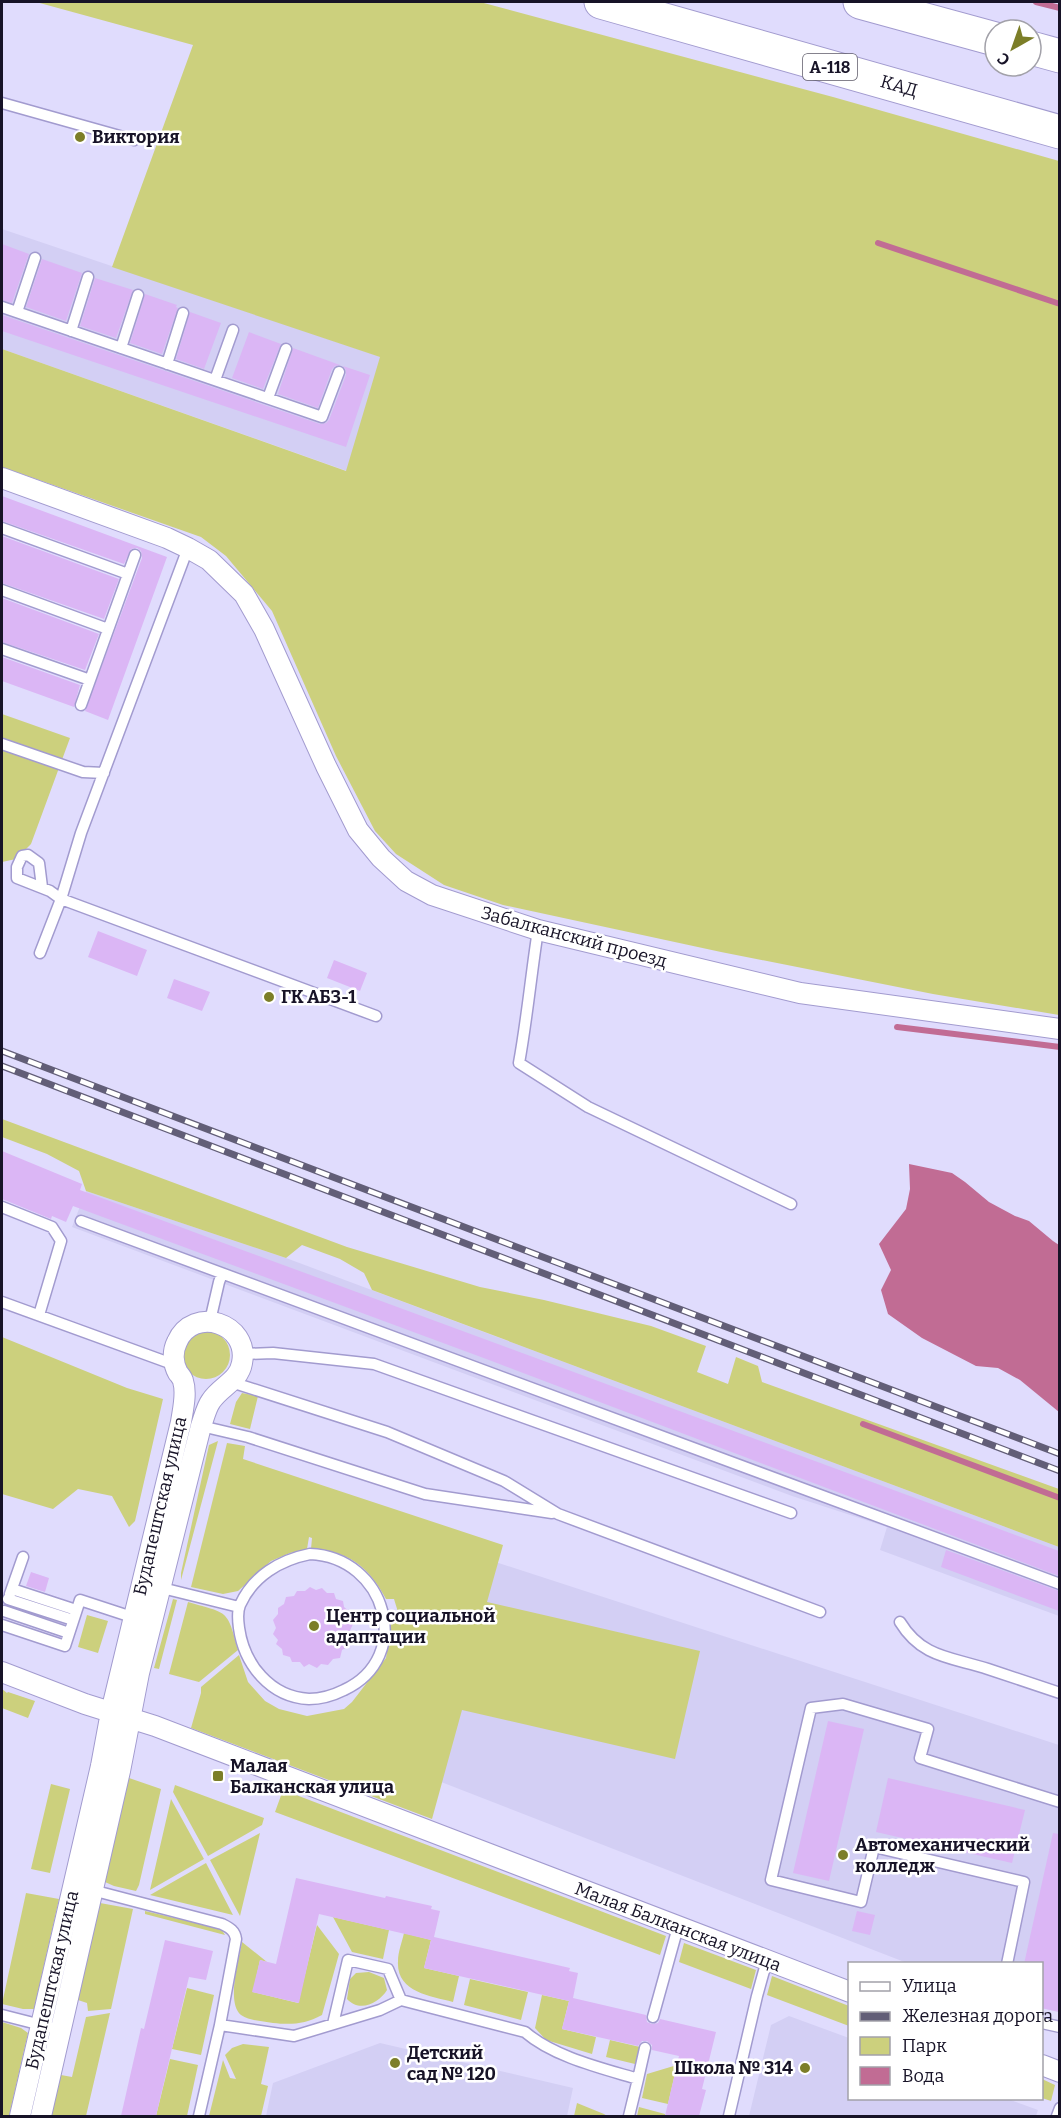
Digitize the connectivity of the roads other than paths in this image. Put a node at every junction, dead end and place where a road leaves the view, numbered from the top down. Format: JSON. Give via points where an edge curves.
{"nodes":[{"id":1,"x":601,"y":2,"type":"edge"},
{"id":2,"x":860,"y":2,"type":"edge"},
{"id":3,"x":983,"y":36,"type":"edge"},
{"id":4,"x":1043,"y":51,"type":"edge"},
{"id":5,"x":1059,"y":56,"type":"edge"},
{"id":6,"x":2,"y":103,"type":"edge"},
{"id":7,"x":1059,"y":132,"type":"edge"},
{"id":8,"x":134,"y":140,"type":"dead end"},
{"id":9,"x":35,"y":258,"type":"dead end"},
{"id":10,"x":88,"y":277,"type":"dead end"},
{"id":11,"x":138,"y":295,"type":"dead end"},
{"id":12,"x":2,"y":307,"type":"edge"},
{"id":13,"x":17,"y":312,"type":"junction"},
{"id":14,"x":183,"y":313,"type":"dead end"},
{"id":15,"x":233,"y":330,"type":"dead end"},
{"id":16,"x":71,"y":331,"type":"junction"},
{"id":17,"x":121,"y":348,"type":"junction"},
{"id":18,"x":286,"y":349,"type":"dead end"},
{"id":19,"x":167,"y":364,"type":"junction"},
{"id":20,"x":339,"y":372,"type":"dead end"},
{"id":21,"x":215,"y":380,"type":"junction"},
{"id":22,"x":268,"y":398,"type":"junction"},
{"id":23,"x":2,"y":478,"type":"edge"},
{"id":24,"x":2,"y":528,"type":"edge"},
{"id":25,"x":188,"y":548,"type":"junction"},
{"id":26,"x":135,"y":555,"type":"dead end"},
{"id":27,"x":128,"y":574,"type":"junction"},
{"id":28,"x":2,"y":590,"type":"edge"},
{"id":29,"x":108,"y":629,"type":"junction"},
{"id":30,"x":2,"y":649,"type":"edge"},
{"id":31,"x":90,"y":680,"type":"junction"},
{"id":32,"x":81,"y":705,"type":"dead end"},
{"id":33,"x":2,"y":744,"type":"edge"},
{"id":34,"x":104,"y":773,"type":"junction"},
{"id":35,"x":42,"y":887,"type":"dead end"},
{"id":36,"x":61,"y":899,"type":"junction"},
{"id":37,"x":538,"y":930,"type":"junction"},
{"id":38,"x":40,"y":953,"type":"dead end"},
{"id":39,"x":376,"y":1016,"type":"dead end"},
{"id":40,"x":1059,"y":1029,"type":"edge"},
{"id":41,"x":791,"y":1204,"type":"dead end"},
{"id":42,"x":2,"y":1207,"type":"edge"},
{"id":43,"x":81,"y":1221,"type":"dead end"},
{"id":44,"x":222,"y":1274,"type":"junction"},
{"id":45,"x":2,"y":1302,"type":"edge"},
{"id":46,"x":39,"y":1315,"type":"junction"},
{"id":47,"x":210,"y":1321,"type":"junction"},
{"id":48,"x":243,"y":1354,"type":"junction"},
{"id":49,"x":175,"y":1365,"type":"junction"},
{"id":50,"x":231,"y":1382,"type":"junction"},
{"id":51,"x":201,"y":1426,"type":"junction"},
{"id":52,"x":791,"y":1513,"type":"dead end"},
{"id":53,"x":558,"y":1514,"type":"junction"},
{"id":54,"x":23,"y":1557,"type":"dead end"},
{"id":55,"x":1059,"y":1584,"type":"edge"},
{"id":56,"x":151,"y":1585,"type":"junction"},
{"id":57,"x":10,"y":1594,"type":"junction"},
{"id":58,"x":239,"y":1607,"type":"junction"},
{"id":59,"x":820,"y":1612,"type":"dead end"},
{"id":60,"x":3,"y":1615,"type":"edge"},
{"id":61,"x":75,"y":1615,"type":"junction"},
{"id":62,"x":142,"y":1620,"type":"junction"},
{"id":63,"x":900,"y":1622,"type":"dead end"},
{"id":64,"x":2,"y":1625,"type":"edge"},
{"id":65,"x":69,"y":1633,"type":"junction"},
{"id":66,"x":2,"y":1672,"type":"edge"},
{"id":67,"x":1059,"y":1693,"type":"edge"},
{"id":68,"x":111,"y":1712,"type":"junction"},
{"id":69,"x":130,"y":1718,"type":"junction"},
{"id":70,"x":1059,"y":1802,"type":"edge"},
{"id":71,"x":73,"y":1886,"type":"junction"},
{"id":72,"x":93,"y":1891,"type":"junction"},
{"id":73,"x":678,"y":1927,"type":"junction"},
{"id":74,"x":768,"y":1960,"type":"junction"},
{"id":75,"x":1007,"y":1962,"type":"edge"},
{"id":76,"x":848,"y":1992,"type":"edge"},
{"id":77,"x":401,"y":2000,"type":"junction"},
{"id":78,"x":2,"y":2015,"type":"edge"},
{"id":79,"x":653,"y":2017,"type":"dead end"},
{"id":80,"x":1043,"y":2023,"type":"edge"},
{"id":81,"x":333,"y":2024,"type":"junction"},
{"id":82,"x":220,"y":2025,"type":"junction"},
{"id":83,"x":41,"y":2026,"type":"junction"},
{"id":84,"x":1059,"y":2027,"type":"edge"},
{"id":85,"x":60,"y":2030,"type":"junction"},
{"id":86,"x":645,"y":2048,"type":"dead end"},
{"id":87,"x":1043,"y":2066,"type":"edge"},
{"id":88,"x":1059,"y":2072,"type":"edge"},
{"id":89,"x":638,"y":2079,"type":"junction"},
{"id":90,"x":1059,"y":2108,"type":"edge"},
{"id":91,"x":20,"y":2116,"type":"edge"},
{"id":92,"x":41,"y":2116,"type":"edge"},
{"id":93,"x":199,"y":2116,"type":"edge"},
{"id":94,"x":629,"y":2116,"type":"edge"},
{"id":95,"x":729,"y":2116,"type":"edge"},
{"id":96,"x":1058,"y":2116,"type":"edge"}],
"edges":[{"from":1,"to":7,"type":"highway","name":"КАД","number":"А-118"},
{"from":2,"to":3,"type":"highway"},
{"from":4,"to":5,"type":"highway"},
{"from":6,"to":8,"type":"lane"},
{"from":9,"to":13,"type":"lane"},
{"from":10,"to":16,"type":"lane"},
{"from":11,"to":17,"type":"lane"},
{"from":12,"to":13,"type":"lane"},
{"from":13,"to":16,"type":"lane"},
{"from":14,"to":19,"type":"lane"},
{"from":15,"to":21,"type":"lane"},
{"from":16,"to":17,"type":"lane"},
{"from":17,"to":19,"type":"lane"},
{"from":18,"to":22,"type":"lane"},
{"from":19,"to":21,"type":"lane"},
{"from":20,"to":22,"type":"lane","via":[[322,417]]},
{"from":21,"to":22,"type":"lane"},
{"from":23,"to":25,"type":"street","name":"Забалканский проезд"},
{"from":24,"to":27,"type":"lane"},
{"from":25,"to":34,"type":"lane"},
{"from":25,"to":37,"type":"street","name":"Забалканский проезд","via":[[209,560],[244,594],[358,830],[381,858],[406,881],[432,895]]},
{"from":26,"to":27,"type":"lane"},
{"from":27,"to":29,"type":"lane"},
{"from":28,"to":29,"type":"lane"},
{"from":29,"to":31,"type":"lane"},
{"from":30,"to":31,"type":"lane"},
{"from":31,"to":32,"type":"lane"},
{"from":33,"to":34,"type":"lane","via":[[83,772]]},
{"from":34,"to":36,"type":"lane"},
{"from":35,"to":36,"type":"lane"},
{"from":36,"to":38,"type":"lane"},
{"from":36,"to":39,"type":"lane"},
{"from":37,"to":40,"type":"street","name":"Забалканский проезд","via":[[800,993]]},
{"from":37,"to":41,"type":"lane","via":[[519,1063],[588,1107]]},
{"from":42,"to":46,"type":"lane","via":[[52,1227],[61,1242]]},
{"from":43,"to":44,"type":"lane"},
{"from":44,"to":47,"type":"lane"},
{"from":44,"to":55,"type":"lane"},
{"from":45,"to":46,"type":"lane"},
{"from":46,"to":49,"type":"lane"},
{"from":47,"to":48,"type":"street","via":[[237,1335]]},
{"from":47,"to":49,"type":"street","name":"Будапештская улица","via":[[199,1322],[181,1334],[176,1343]]},
{"from":48,"to":50,"type":"street","name":"Будапештская улица","via":[[242,1365]]},
{"from":48,"to":52,"type":"lane","via":[[273,1353],[374,1364]]},
{"from":49,"to":56,"type":"street","name":"Будапештская улица","via":[[183,1380],[184,1398]]},
{"from":50,"to":51,"type":"street","name":"Будапештская улица","via":[[210,1401]]},
{"from":50,"to":53,"type":"lane","via":[[387,1432],[504,1480]]},
{"from":51,"to":53,"type":"lane","via":[[248,1437],[426,1494]]},
{"from":51,"to":56,"type":"street","name":"Будапештская улица"},
{"from":53,"to":59,"type":"lane"},
{"from":54,"to":57,"type":"lane"},
{"from":56,"to":58,"type":"lane"},
{"from":56,"to":62,"type":"street","name":"Будапештская улица"},
{"from":57,"to":60,"type":"lane"},
{"from":57,"to":61,"type":"lane"},
{"from":58,"to":58,"type":"lane","via":[[272,1567],[310,1554],[331,1557],[364,1576],[378,1598],[385,1624],[382,1649],[370,1673],[351,1687],[321,1698],[293,1696],[274,1688],[248,1660],[240,1633]]},
{"from":60,"to":65,"type":"lane"},
{"from":61,"to":62,"type":"lane","via":[[80,1600]]},
{"from":61,"to":65,"type":"lane"},
{"from":62,"to":68,"type":"street","name":"Будапештская улица"},
{"from":62,"to":69,"type":"street","name":"Будапештская улица"},
{"from":63,"to":67,"type":"lane","via":[[908,1636],[943,1658]]},
{"from":64,"to":65,"type":"lane","via":[[65,1646]]},
{"from":66,"to":68,"type":"street","name":"Малая Балканская улица"},
{"from":68,"to":69,"type":"street","name":"Малая Балканская улица"},
{"from":68,"to":71,"type":"street","name":"Будапештская улица"},
{"from":69,"to":72,"type":"street","name":"Будапештская улица"},
{"from":69,"to":73,"type":"street","name":"Малая Балканская улица"},
{"from":70,"to":75,"type":"lane","via":[[920,1758],[928,1729],[843,1704],[810,1708],[771,1881],[861,1902],[874,1846],[1023,1882]]},
{"from":71,"to":72,"type":"lane"},
{"from":71,"to":83,"type":"street","name":"Будапештская улица"},
{"from":72,"to":82,"type":"lane","via":[[222,1924],[235,1933]]},
{"from":72,"to":85,"type":"street","name":"Будапештская улица"},
{"from":73,"to":74,"type":"street","name":"Малая Балканская улица"},
{"from":73,"to":79,"type":"lane"},
{"from":74,"to":76,"type":"street","name":"Малая Балканская улица"},
{"from":74,"to":95,"type":"lane"},
{"from":77,"to":81,"type":"lane"},
{"from":77,"to":81,"type":"lane","via":[[388,1969],[348,1960]]},
{"from":77,"to":89,"type":"lane","via":[[525,2032],[538,2043]]},
{"from":78,"to":83,"type":"lane"},
{"from":80,"to":84,"type":"lane"},
{"from":81,"to":82,"type":"lane","via":[[294,2036]]},
{"from":82,"to":93,"type":"lane"},
{"from":83,"to":85,"type":"lane"},
{"from":83,"to":91,"type":"street","name":"Будапештская улица"},
{"from":85,"to":92,"type":"street","name":"Будапештская улица"},
{"from":86,"to":89,"type":"lane"},
{"from":87,"to":88,"type":"street"},
{"from":89,"to":94,"type":"lane"},
{"from":90,"to":96,"type":"lane"}]}
